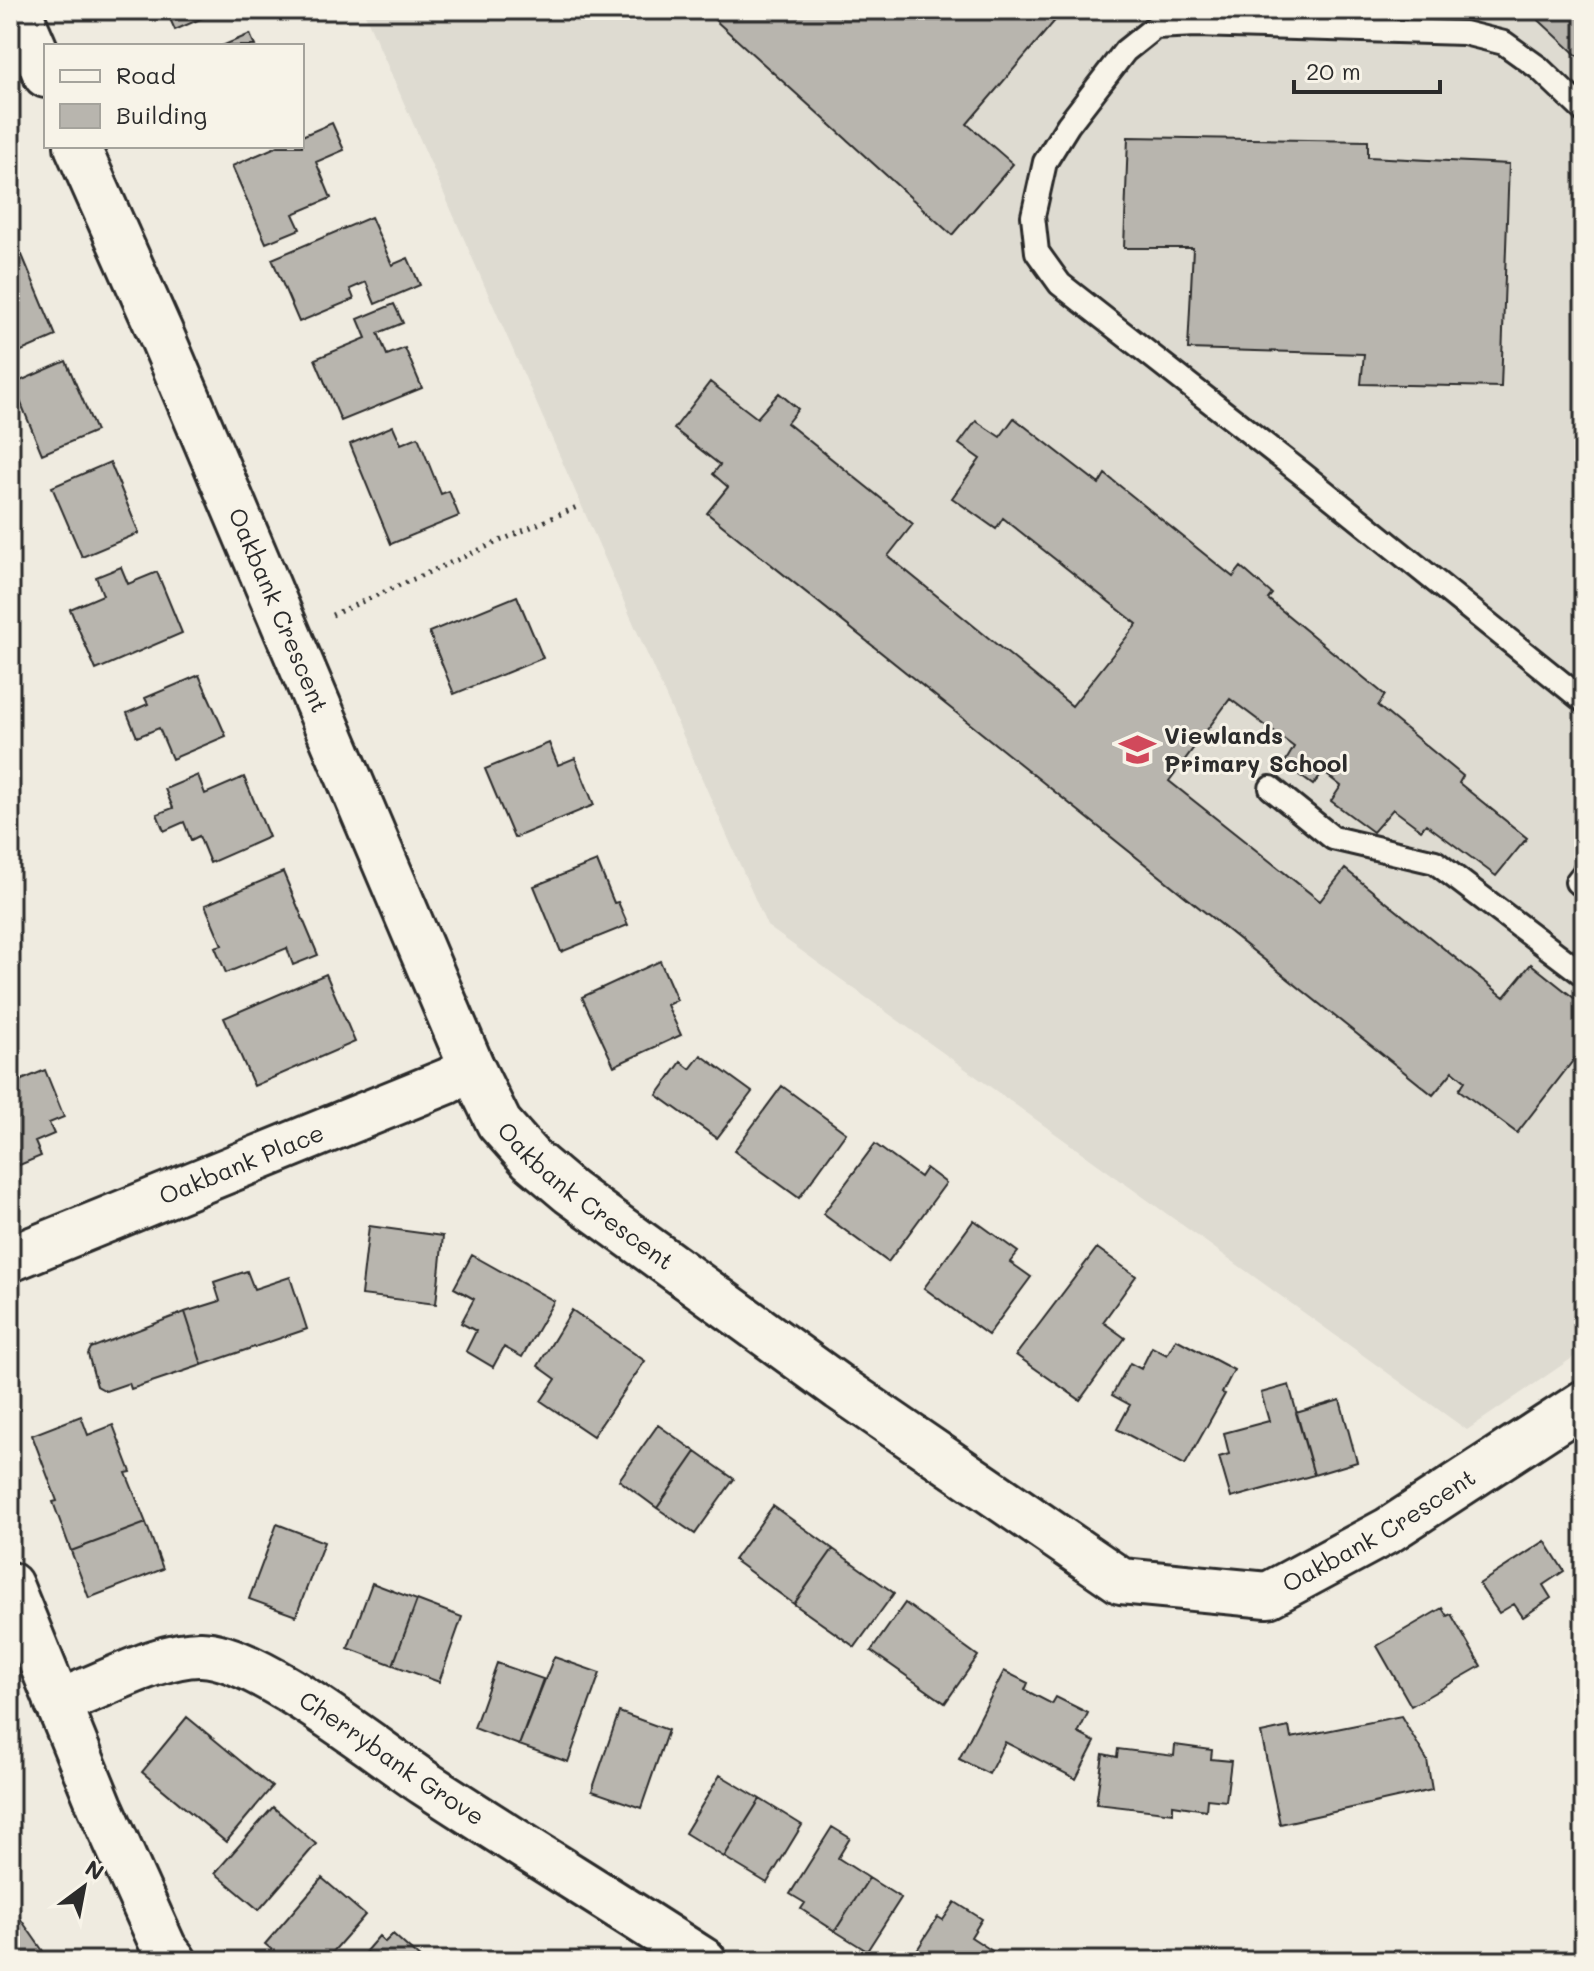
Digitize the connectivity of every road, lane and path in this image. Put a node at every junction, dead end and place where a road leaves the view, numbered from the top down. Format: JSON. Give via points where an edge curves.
{"nodes":[{"id":1,"x":18,"y":10,"type":"edge"},
{"id":2,"x":44,"y":70,"type":"edge"},
{"id":3,"x":1584,"y":111,"type":"edge"},
{"id":4,"x":78,"y":148,"type":"edge"},
{"id":5,"x":579,"y":506,"type":"dead end"},
{"id":6,"x":287,"y":635,"type":"junction"},
{"id":7,"x":1584,"y":701,"type":"edge"},
{"id":8,"x":1271,"y":788,"type":"dead end"},
{"id":9,"x":1584,"y":975,"type":"edge"},
{"id":10,"x":472,"y":1068,"type":"junction"},
{"id":11,"x":10,"y":1259,"type":"edge"},
{"id":12,"x":1584,"y":1403,"type":"edge"},
{"id":13,"x":10,"y":1585,"type":"edge"},
{"id":14,"x":57,"y":1702,"type":"junction"},
{"id":15,"x":174,"y":1961,"type":"edge"},
{"id":16,"x":704,"y":1961,"type":"edge"}],
"edges":[{"from":1,"to":2,"type":"street"},
{"from":3,"to":7,"type":"lane","via":[[1504,43],[1464,33],[1155,27],[1125,51],[1068,125],[1045,162],[1033,216],[1037,252],[1060,284]]},
{"from":4,"to":6,"type":"street","name":"Oakbank Crescent"},
{"from":5,"to":6,"type":"path"},
{"from":6,"to":10,"type":"street","name":"Oakbank Crescent"},
{"from":8,"to":9,"type":"lane","via":[[1333,838],[1435,862]]},
{"from":10,"to":11,"type":"street","name":"Oakbank Place"},
{"from":10,"to":12,"type":"street","name":"Oakbank Crescent","via":[[499,1123],[570,1192],[840,1388],[1121,1581],[1268,1595],[1389,1530]]},
{"from":13,"to":14,"type":"street"},
{"from":14,"to":15,"type":"street"},
{"from":14,"to":16,"type":"street","name":"Cherrybank Grove","via":[[186,1655],[225,1659],[302,1699]]}]}
